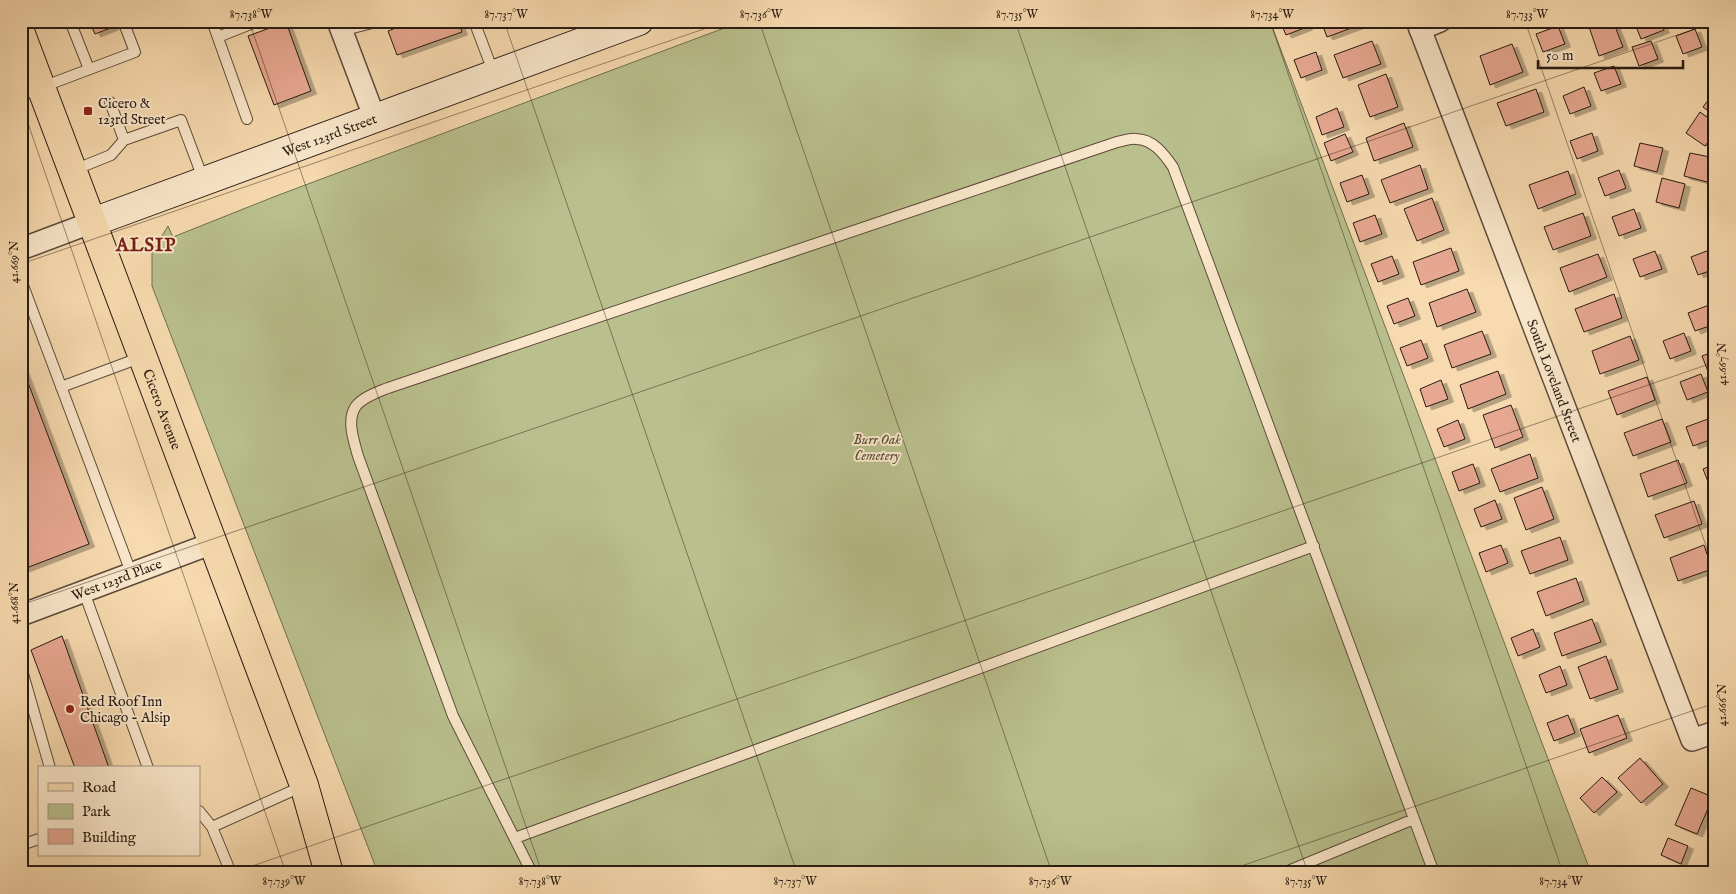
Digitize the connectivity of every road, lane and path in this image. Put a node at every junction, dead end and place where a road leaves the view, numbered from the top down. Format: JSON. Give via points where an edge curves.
{"nodes":[{"id":1,"x":70,"y":21,"type":"edge"},
{"id":2,"x":123,"y":21,"type":"edge"},
{"id":3,"x":212,"y":21,"type":"edge"},
{"id":4,"x":258,"y":21,"type":"edge"},
{"id":5,"x":380,"y":21,"type":"edge"},
{"id":6,"x":474,"y":21,"type":"edge"},
{"id":7,"x":638,"y":21,"type":"edge"},
{"id":8,"x":1440,"y":21,"type":"edge"},
{"id":9,"x":1419,"y":25,"type":"edge"},
{"id":10,"x":339,"y":26,"type":"edge"},
{"id":11,"x":21,"y":34,"type":"edge"},
{"id":12,"x":218,"y":37,"type":"junction"},
{"id":13,"x":89,"y":69,"type":"junction"},
{"id":14,"x":494,"y":75,"type":"junction"},
{"id":15,"x":31,"y":91,"type":"edge"},
{"id":16,"x":110,"y":102,"type":"dead end"},
{"id":17,"x":247,"y":119,"type":"dead end"},
{"id":18,"x":375,"y":119,"type":"junction"},
{"id":19,"x":124,"y":140,"type":"junction"},
{"id":20,"x":73,"y":170,"type":"junction"},
{"id":21,"x":204,"y":182,"type":"junction"},
{"id":22,"x":93,"y":222,"type":"junction"},
{"id":23,"x":21,"y":249,"type":"edge"},
{"id":24,"x":21,"y":280,"type":"edge"},
{"id":25,"x":143,"y":357,"type":"junction"},
{"id":26,"x":61,"y":387,"type":"junction"},
{"id":27,"x":213,"y":543,"type":"junction"},
{"id":28,"x":1314,"y":546,"type":"junction"},
{"id":29,"x":132,"y":574,"type":"junction"},
{"id":30,"x":84,"y":592,"type":"junction"},
{"id":31,"x":22,"y":611,"type":"edge"},
{"id":32,"x":21,"y":667,"type":"edge"},
{"id":33,"x":1715,"y":732,"type":"edge"},
{"id":34,"x":49,"y":766,"type":"edge"},
{"id":35,"x":147,"y":766,"type":"edge"},
{"id":36,"x":304,"y":785,"type":"junction"},
{"id":37,"x":200,"y":811,"type":"edge"},
{"id":38,"x":1414,"y":819,"type":"junction"},
{"id":39,"x":212,"y":827,"type":"junction"},
{"id":40,"x":38,"y":838,"type":"edge"},
{"id":41,"x":515,"y":838,"type":"junction"},
{"id":42,"x":21,"y":845,"type":"edge"},
{"id":43,"x":231,"y":873,"type":"edge"},
{"id":44,"x":329,"y":873,"type":"edge"},
{"id":45,"x":345,"y":873,"type":"edge"},
{"id":46,"x":532,"y":873,"type":"edge"},
{"id":47,"x":1283,"y":873,"type":"edge"},
{"id":48,"x":1434,"y":873,"type":"edge"}],
"edges":[{"from":1,"to":13,"type":"lane"},
{"from":2,"to":13,"type":"lane","via":[[135,52]]},
{"from":3,"to":12,"type":"lane"},
{"from":4,"to":12,"type":"lane"},
{"from":5,"to":10,"type":"lane"},
{"from":6,"to":14,"type":"lane"},
{"from":7,"to":14,"type":"street","name":"West 123rd Street"},
{"from":8,"to":9,"type":"street"},
{"from":9,"to":33,"type":"street","name":"South Loveland Street","via":[[1692,740]]},
{"from":10,"to":18,"type":"street"},
{"from":11,"to":15,"type":"main road","name":"Cicero Avenue"},
{"from":12,"to":17,"type":"lane"},
{"from":13,"to":15,"type":"lane"},
{"from":14,"to":18,"type":"street","name":"West 123rd Street"},
{"from":15,"to":20,"type":"main road","name":"Cicero Avenue"},
{"from":16,"to":19,"type":"lane"},
{"from":18,"to":21,"type":"street","name":"West 123rd Street"},
{"from":19,"to":20,"type":"lane","via":[[111,155]]},
{"from":19,"to":21,"type":"lane","via":[[180,120]]},
{"from":20,"to":22,"type":"main road","name":"Cicero Avenue"},
{"from":21,"to":22,"type":"street","name":"West 123rd Street"},
{"from":22,"to":23,"type":"street","name":"West 123rd Street"},
{"from":22,"to":25,"type":"main road","name":"Cicero Avenue"},
{"from":24,"to":26,"type":"lane"},
{"from":25,"to":26,"type":"lane"},
{"from":25,"to":27,"type":"main road","name":"Cicero Avenue"},
{"from":26,"to":29,"type":"lane"},
{"from":27,"to":29,"type":"street","name":"West 123rd Place"},
{"from":27,"to":36,"type":"main road","name":"Cicero Avenue"},
{"from":28,"to":38,"type":"lane"},
{"from":28,"to":41,"type":"lane"},
{"from":28,"to":41,"type":"lane","via":[[1173,167],[1163,152],[1137,138],[1116,142],[388,388],[356,406],[351,422],[358,456],[453,716]]},
{"from":29,"to":30,"type":"street","name":"West 123rd Place"},
{"from":30,"to":31,"type":"street","name":"West 123rd Place"},
{"from":30,"to":35,"type":"lane"},
{"from":32,"to":34,"type":"lane"},
{"from":36,"to":39,"type":"lane"},
{"from":36,"to":44,"type":"main road","name":"Cicero Avenue"},
{"from":36,"to":45,"type":"main road","name":"Cicero Avenue"},
{"from":37,"to":39,"type":"lane"},
{"from":38,"to":47,"type":"lane"},
{"from":38,"to":48,"type":"lane"},
{"from":39,"to":43,"type":"lane"},
{"from":40,"to":42,"type":"lane"},
{"from":41,"to":46,"type":"lane"}]}
